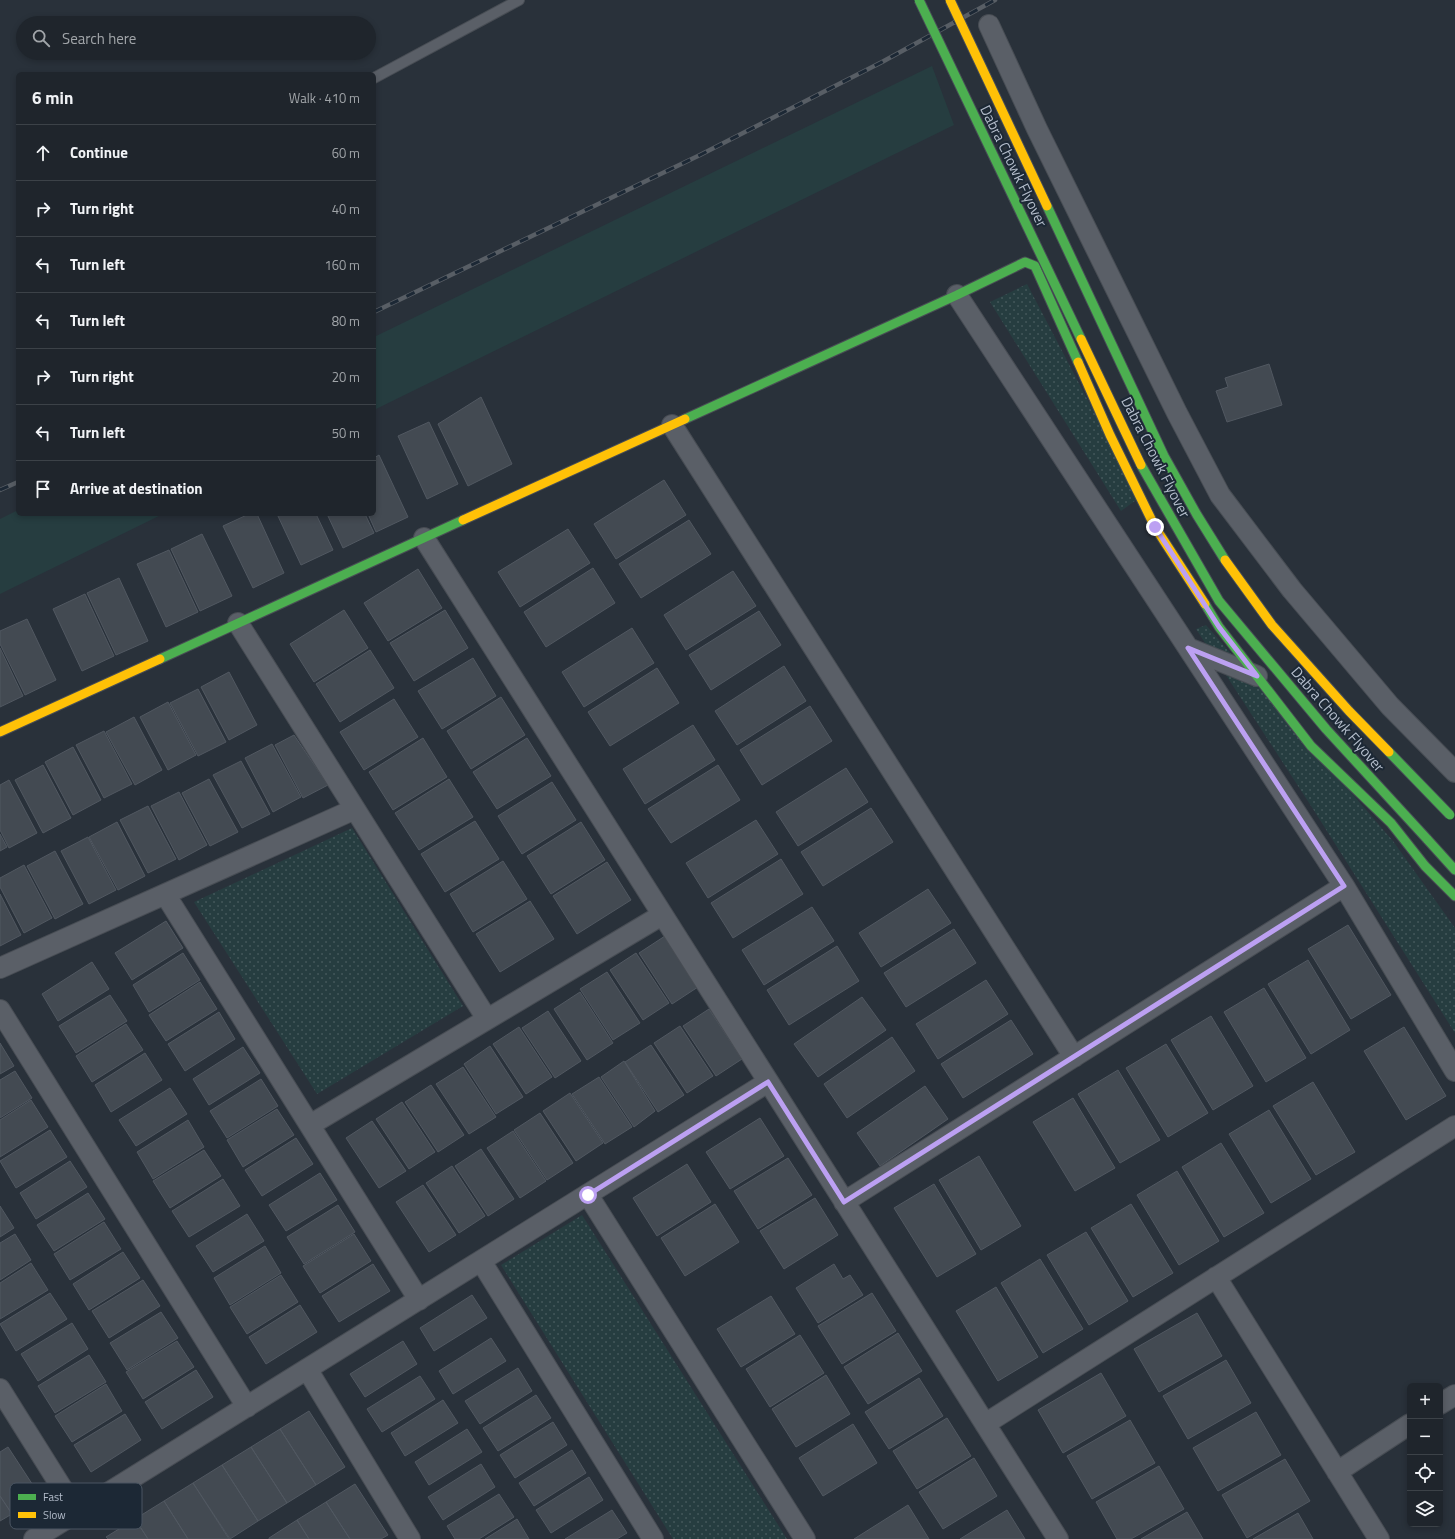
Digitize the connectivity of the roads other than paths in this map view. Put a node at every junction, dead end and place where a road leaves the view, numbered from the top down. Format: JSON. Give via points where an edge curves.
{"nodes":[{"id":1,"x":519,"y":0,"type":"edge"},
{"id":2,"x":919,"y":0,"type":"edge"},
{"id":3,"x":950,"y":0,"type":"edge"},
{"id":4,"x":989,"y":25,"type":"dead end"},
{"id":5,"x":376,"y":77,"type":"edge"},
{"id":6,"x":957,"y":295,"type":"junction"},
{"id":7,"x":672,"y":425,"type":"junction"},
{"id":8,"x":424,"y":538,"type":"junction"},
{"id":9,"x":238,"y":624,"type":"junction"},
{"id":10,"x":1188,"y":648,"type":"junction"},
{"id":11,"x":1257,"y":676,"type":"junction"},
{"id":12,"x":0,"y":732,"type":"edge"},
{"id":13,"x":1455,"y":772,"type":"edge"},
{"id":14,"x":354,"y":809,"type":"junction"},
{"id":15,"x":1452,"y":817,"type":"edge"},
{"id":16,"x":1455,"y":870,"type":"edge"},
{"id":17,"x":1344,"y":886,"type":"junction"},
{"id":18,"x":165,"y":894,"type":"junction"},
{"id":19,"x":1455,"y":896,"type":"edge"},
{"id":20,"x":662,"y":915,"type":"junction"},
{"id":21,"x":0,"y":968,"type":"edge"},
{"id":22,"x":0,"y":1010,"type":"edge"},
{"id":23,"x":486,"y":1019,"type":"junction"},
{"id":24,"x":1074,"y":1057,"type":"junction"},
{"id":25,"x":1455,"y":1071,"type":"edge"},
{"id":26,"x":768,"y":1082,"type":"junction"},
{"id":27,"x":310,"y":1125,"type":"junction"},
{"id":28,"x":1455,"y":1126,"type":"edge"},
{"id":29,"x":588,"y":1195,"type":"junction"},
{"id":30,"x":844,"y":1202,"type":"junction"},
{"id":31,"x":481,"y":1261,"type":"junction"},
{"id":32,"x":1216,"y":1277,"type":"junction"},
{"id":33,"x":419,"y":1300,"type":"junction"},
{"id":34,"x":308,"y":1369,"type":"junction"},
{"id":35,"x":0,"y":1389,"type":"edge"},
{"id":36,"x":1455,"y":1395,"type":"edge"},
{"id":37,"x":1443,"y":1402,"type":"edge"},
{"id":38,"x":247,"y":1406,"type":"junction"},
{"id":39,"x":985,"y":1424,"type":"junction"},
{"id":40,"x":1407,"y":1426,"type":"edge"},
{"id":41,"x":1337,"y":1472,"type":"junction"},
{"id":42,"x":60,"y":1483,"type":"edge"},
{"id":43,"x":124,"y":1483,"type":"edge"},
{"id":44,"x":50,"y":1529,"type":"edge"},
{"id":45,"x":34,"y":1539,"type":"edge"},
{"id":46,"x":410,"y":1539,"type":"edge"},
{"id":47,"x":653,"y":1539,"type":"edge"},
{"id":48,"x":805,"y":1539,"type":"edge"},
{"id":49,"x":1058,"y":1539,"type":"edge"},
{"id":50,"x":1379,"y":1539,"type":"edge"}],
"edges":[{"from":1,"to":5,"type":"lane"},
{"from":2,"to":16,"type":"main road","name":"Dabra Chowk Flyover","bridge":true,"via":[[1143,469],[1219,602],[1326,729]]},
{"from":3,"to":15,"type":"main road","name":"Dabra Chowk Flyover","bridge":true,"via":[[1164,456],[1201,521],[1272,625],[1349,711]]},
{"from":4,"to":13,"type":"street","via":[[1037,129],[1220,495],[1292,590],[1390,706]]},
{"from":6,"to":7,"type":"main road"},
{"from":6,"to":10,"type":"street"},
{"from":6,"to":11,"type":"main road","via":[[1025,262],[1035,266],[1110,435],[1155,527],[1219,627]]},
{"from":7,"to":8,"type":"main road"},
{"from":7,"to":24,"type":"street"},
{"from":8,"to":9,"type":"main road"},
{"from":8,"to":20,"type":"street"},
{"from":9,"to":12,"type":"main road"},
{"from":9,"to":14,"type":"street"},
{"from":10,"to":11,"type":"street"},
{"from":10,"to":17,"type":"street"},
{"from":11,"to":19,"type":"main road","via":[[1311,746],[1390,823],[1425,866]]},
{"from":14,"to":18,"type":"street"},
{"from":14,"to":23,"type":"street"},
{"from":17,"to":24,"type":"street"},
{"from":17,"to":25,"type":"street"},
{"from":18,"to":21,"type":"street"},
{"from":18,"to":27,"type":"street"},
{"from":20,"to":23,"type":"street"},
{"from":20,"to":26,"type":"street"},
{"from":22,"to":38,"type":"street"},
{"from":23,"to":27,"type":"street"},
{"from":24,"to":30,"type":"street"},
{"from":26,"to":29,"type":"street"},
{"from":26,"to":30,"type":"street"},
{"from":27,"to":33,"type":"street"},
{"from":28,"to":32,"type":"street"},
{"from":29,"to":31,"type":"street"},
{"from":29,"to":48,"type":"street"},
{"from":30,"to":39,"type":"street"},
{"from":31,"to":33,"type":"street"},
{"from":31,"to":47,"type":"street"},
{"from":32,"to":39,"type":"street"},
{"from":32,"to":41,"type":"street"},
{"from":33,"to":34,"type":"street"},
{"from":34,"to":38,"type":"street"},
{"from":34,"to":46,"type":"street"},
{"from":35,"to":42,"type":"street"},
{"from":36,"to":37,"type":"street"},
{"from":38,"to":43,"type":"street"},
{"from":39,"to":49,"type":"street"},
{"from":40,"to":41,"type":"street"},
{"from":41,"to":50,"type":"street"},
{"from":44,"to":45,"type":"street"}]}
